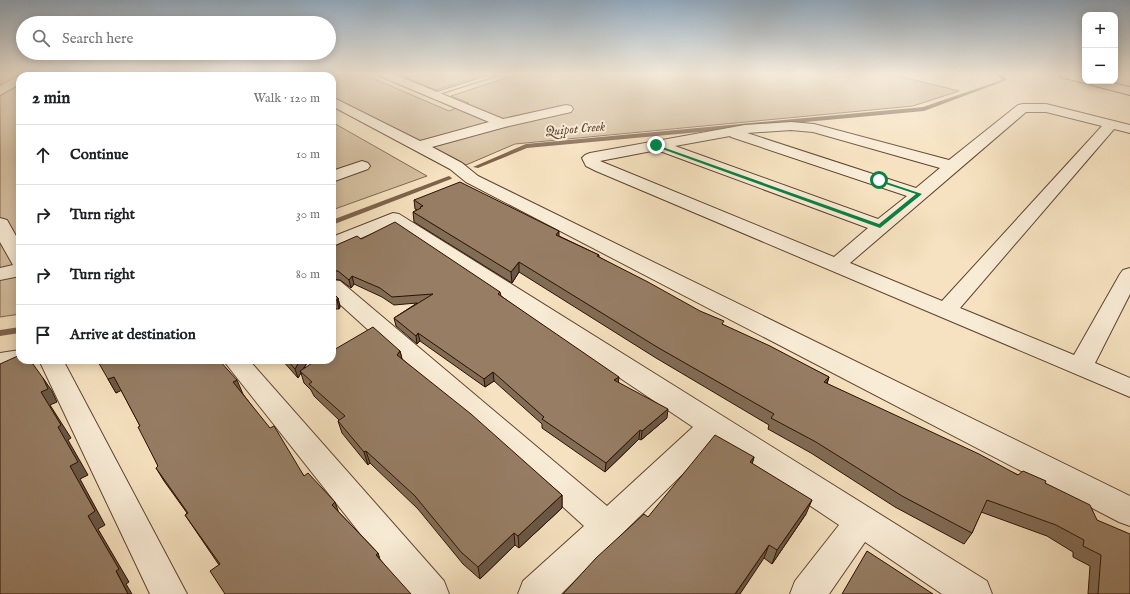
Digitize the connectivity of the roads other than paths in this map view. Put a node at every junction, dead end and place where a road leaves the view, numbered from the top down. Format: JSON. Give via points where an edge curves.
{"nodes":[{"id":1,"x":336,"y":103,"type":"edge"},
{"id":2,"x":454,"y":103,"type":"edge"},
{"id":3,"x":566,"y":109,"type":"dead end"},
{"id":4,"x":502,"y":123,"type":"junction"},
{"id":5,"x":1111,"y":124,"type":"junction"},
{"id":6,"x":1130,"y":129,"type":"edge"},
{"id":7,"x":729,"y":132,"type":"junction"},
{"id":8,"x":656,"y":145,"type":"junction"},
{"id":9,"x":420,"y":146,"type":"junction"},
{"id":10,"x":362,"y":166,"type":"dead end"},
{"id":11,"x":952,"y":166,"type":"junction"},
{"id":12,"x":336,"y":176,"type":"edge"},
{"id":13,"x":919,"y":194,"type":"junction"},
{"id":14,"x":0,"y":224,"type":"edge"},
{"id":15,"x":880,"y":226,"type":"junction"},
{"id":16,"x":336,"y":242,"type":"edge"},
{"id":17,"x":16,"y":254,"type":"edge"},
{"id":18,"x":836,"y":265,"type":"junction"},
{"id":19,"x":16,"y":271,"type":"edge"},
{"id":20,"x":0,"y":274,"type":"edge"},
{"id":21,"x":1130,"y":274,"type":"edge"},
{"id":22,"x":336,"y":289,"type":"edge"},
{"id":23,"x":945,"y":311,"type":"junction"},
{"id":24,"x":16,"y":359,"type":"edge"},
{"id":25,"x":0,"y":362,"type":"edge"},
{"id":26,"x":53,"y":364,"type":"edge"},
{"id":27,"x":238,"y":364,"type":"edge"},
{"id":28,"x":1080,"y":367,"type":"junction"},
{"id":29,"x":1130,"y":388,"type":"edge"},
{"id":30,"x":714,"y":425,"type":"junction"},
{"id":31,"x":1130,"y":512,"type":"edge"},
{"id":32,"x":861,"y":521,"type":"junction"},
{"id":33,"x":608,"y":527,"type":"junction"},
{"id":34,"x":169,"y":594,"type":"edge"},
{"id":35,"x":431,"y":594,"type":"edge"},
{"id":36,"x":536,"y":594,"type":"edge"},
{"id":37,"x":808,"y":594,"type":"edge"},
{"id":38,"x":974,"y":594,"type":"edge"}],
"edges":[{"from":1,"to":9,"type":"street"},
{"from":2,"to":4,"type":"street"},
{"from":3,"to":4,"type":"street"},
{"from":4,"to":9,"type":"street"},
{"from":5,"to":6,"type":"street"},
{"from":5,"to":11,"type":"street","via":[[1046,108],[1023,108]]},
{"from":5,"to":23,"type":"street"},
{"from":7,"to":8,"type":"street"},
{"from":7,"to":11,"type":"street","via":[[791,126],[814,128]]},
{"from":7,"to":13,"type":"street"},
{"from":8,"to":15,"type":"street"},
{"from":8,"to":18,"type":"street","via":[[590,158],[592,163],[602,168]]},
{"from":9,"to":31,"type":"street","via":[[464,172]]},
{"from":10,"to":12,"type":"street"},
{"from":11,"to":13,"type":"street"},
{"from":13,"to":15,"type":"street"},
{"from":14,"to":17,"type":"street"},
{"from":15,"to":18,"type":"street"},
{"from":16,"to":30,"type":"street","via":[[393,218]]},
{"from":18,"to":23,"type":"street"},
{"from":19,"to":20,"type":"street"},
{"from":21,"to":28,"type":"street"},
{"from":22,"to":33,"type":"street"},
{"from":23,"to":28,"type":"street"},
{"from":24,"to":25,"type":"street"},
{"from":26,"to":34,"type":"street"},
{"from":27,"to":35,"type":"street"},
{"from":28,"to":29,"type":"street"},
{"from":30,"to":32,"type":"street"},
{"from":30,"to":33,"type":"street"},
{"from":32,"to":37,"type":"street"},
{"from":32,"to":38,"type":"street"},
{"from":33,"to":36,"type":"street"}]}
